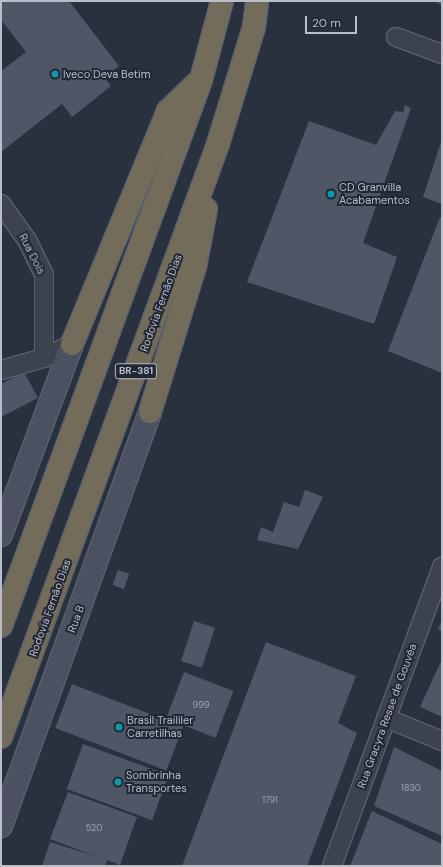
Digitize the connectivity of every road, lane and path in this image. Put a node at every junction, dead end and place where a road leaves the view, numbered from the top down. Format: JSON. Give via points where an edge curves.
{"nodes":[{"id":1,"x":222,"y":1,"type":"edge"},
{"id":2,"x":257,"y":1,"type":"edge"},
{"id":3,"x":396,"y":36,"type":"dead end"},
{"id":4,"x":442,"y":54,"type":"edge"},
{"id":5,"x":201,"y":80,"type":"junction"},
{"id":6,"x":218,"y":144,"type":"junction"},
{"id":7,"x":1,"y":204,"type":"edge"},
{"id":8,"x":72,"y":344,"type":"junction"},
{"id":9,"x":44,"y":358,"type":"junction"},
{"id":10,"x":1,"y":370,"type":"edge"},
{"id":11,"x":150,"y":412,"type":"joint"},
{"id":12,"x":1,"y":535,"type":"edge"},
{"id":13,"x":442,"y":567,"type":"edge"},
{"id":14,"x":1,"y":626,"type":"edge"},
{"id":15,"x":386,"y":718,"type":"junction"},
{"id":16,"x":1,"y":737,"type":"edge"},
{"id":17,"x":442,"y":742,"type":"edge"},
{"id":18,"x":1,"y":826,"type":"edge"},
{"id":19,"x":332,"y":866,"type":"edge"}],
"edges":[{"from":1,"to":5,"type":"highway"},
{"from":2,"to":6,"type":"highway","name":"Rodovia Fernão Dias","number":"BR-381","via":[[254,27]]},
{"from":3,"to":4,"type":"street"},
{"from":5,"to":8,"type":"highway","via":[[168,111]]},
{"from":5,"to":14,"type":"highway"},
{"from":6,"to":11,"type":"highway","via":[[195,267]]},
{"from":6,"to":16,"type":"highway","name":"Rodovia Fernão Dias","number":"BR-381"},
{"from":7,"to":9,"type":"street","name":"Rua Dois","via":[[27,240],[44,275]]},
{"from":8,"to":9,"type":"street"},
{"from":8,"to":12,"type":"street"},
{"from":9,"to":10,"type":"street"},
{"from":11,"to":18,"type":"street","name":"Rua B"},
{"from":13,"to":15,"type":"street","name":"Rua Gracyra Resse de Gouvêa"},
{"from":15,"to":17,"type":"street"},
{"from":15,"to":19,"type":"street","name":"Rua Gracyra Resse de Gouvêa"}]}
